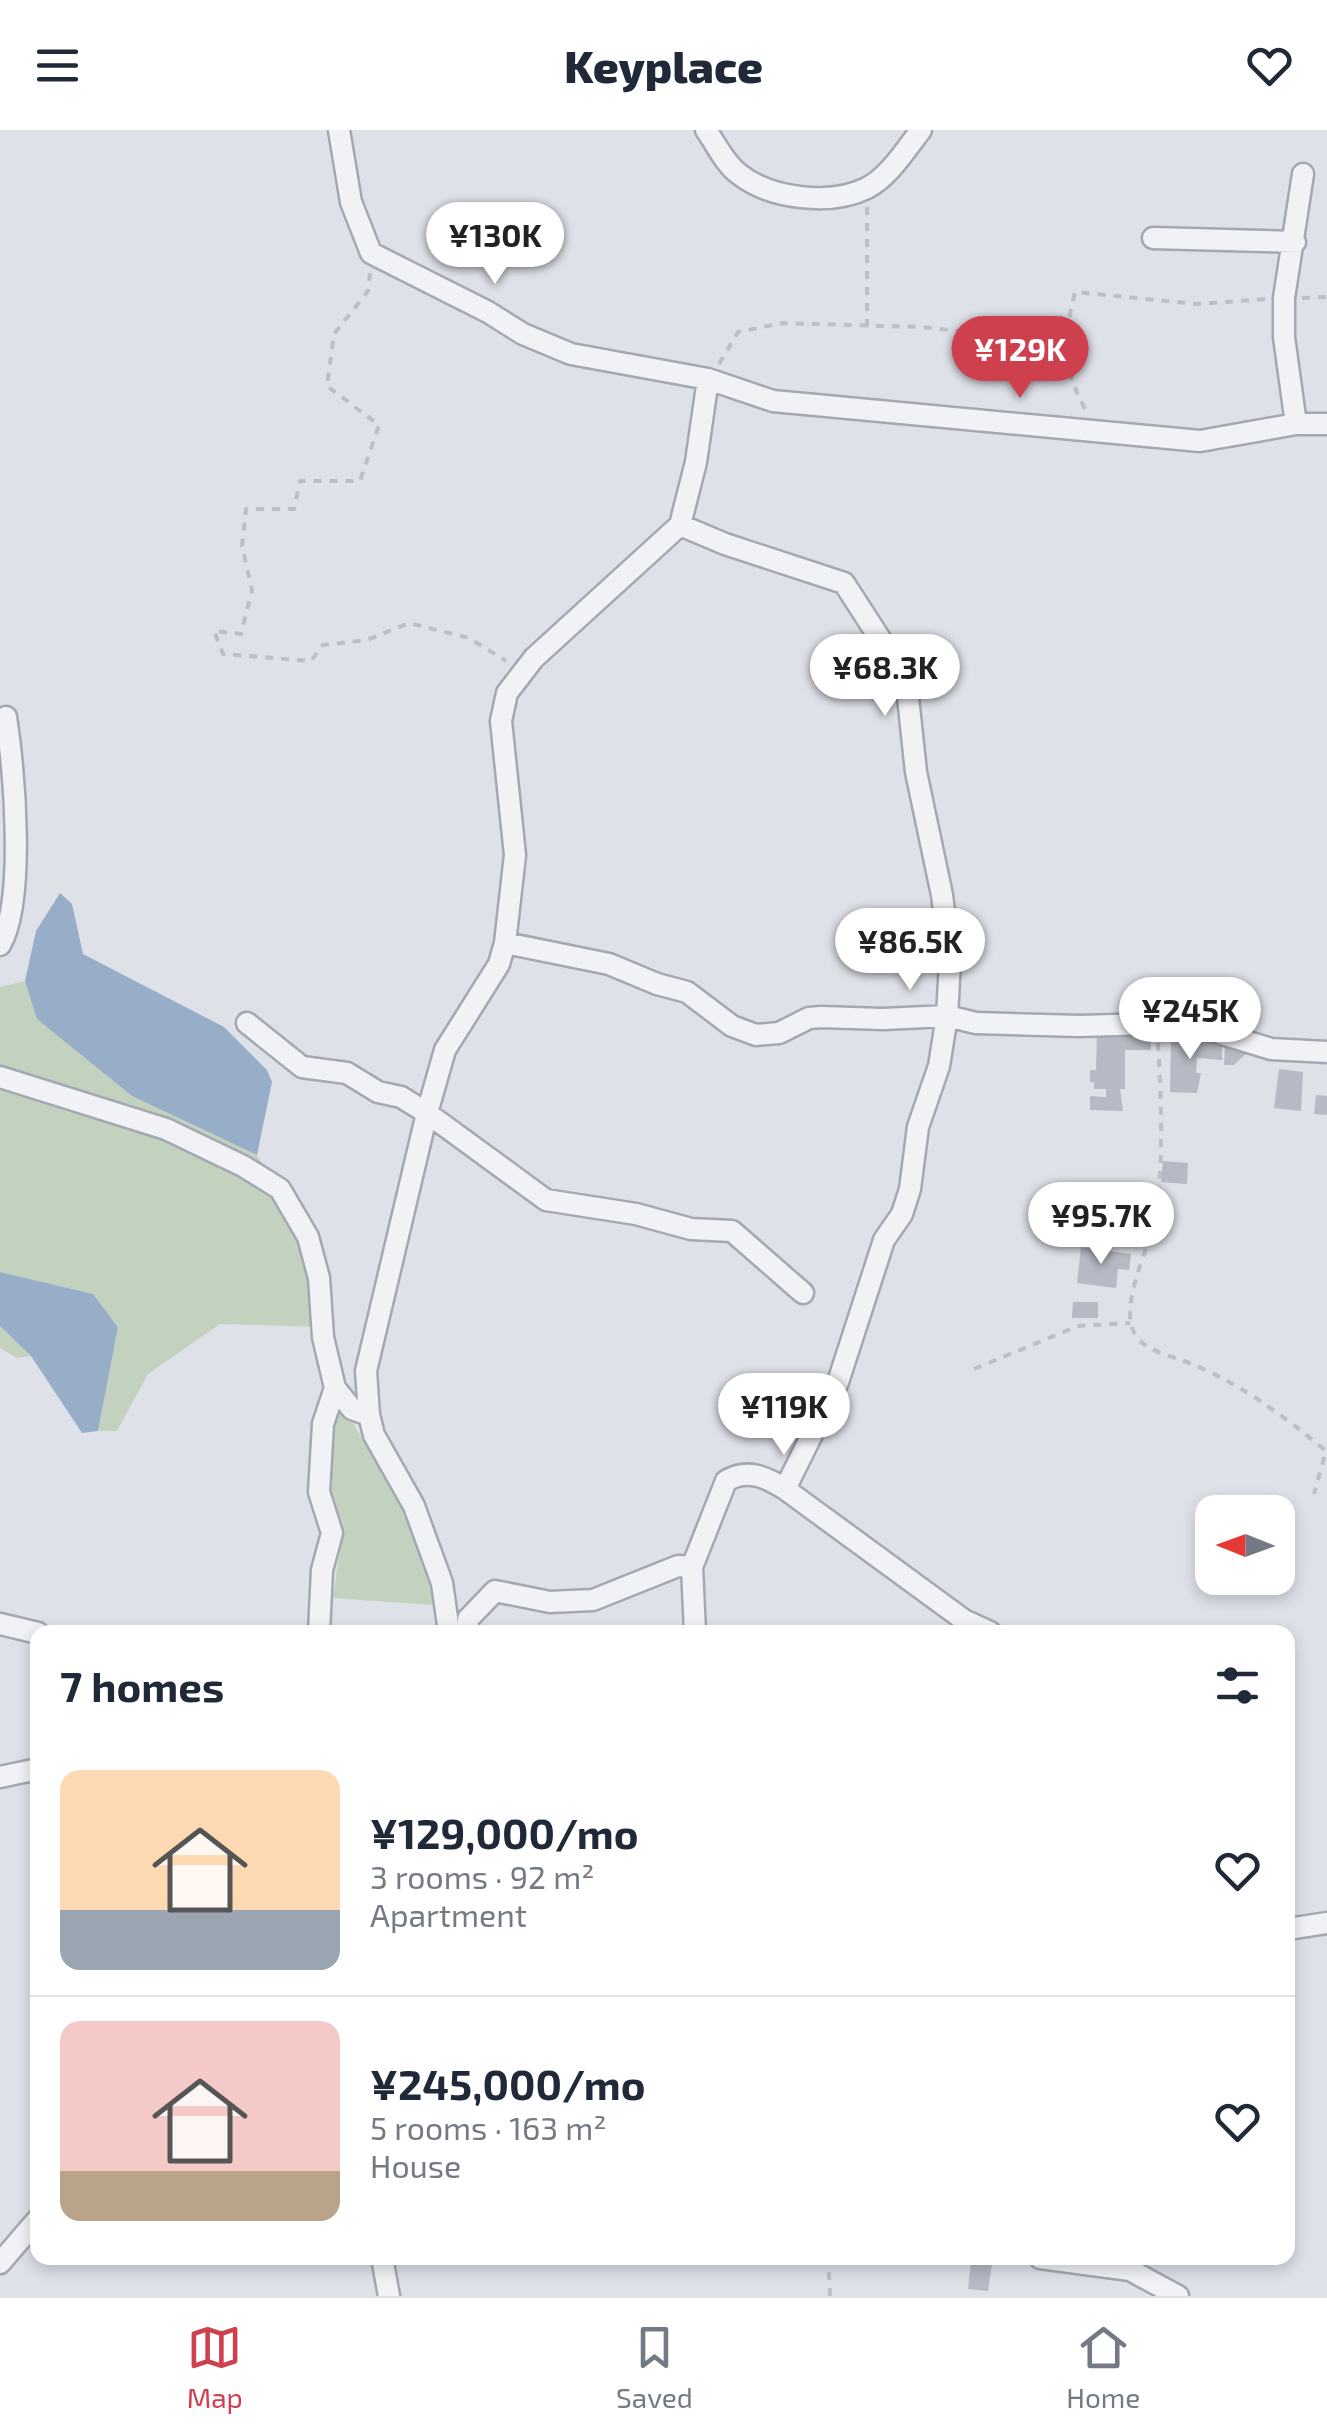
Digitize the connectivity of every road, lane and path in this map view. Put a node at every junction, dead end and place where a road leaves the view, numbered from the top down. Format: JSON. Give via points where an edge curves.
{"nodes":[{"id":1,"x":340,"y":130,"type":"edge"},
{"id":2,"x":706,"y":130,"type":"edge"},
{"id":3,"x":921,"y":130,"type":"edge"},
{"id":4,"x":1304,"y":174,"type":"dead end"},
{"id":5,"x":867,"y":188,"type":"junction"},
{"id":6,"x":1154,"y":238,"type":"dead end"},
{"id":7,"x":1295,"y":242,"type":"junction"},
{"id":8,"x":371,"y":253,"type":"junction"},
{"id":9,"x":1284,"y":298,"type":"junction"},
{"id":10,"x":1327,"y":298,"type":"edge"},
{"id":11,"x":867,"y":328,"type":"junction"},
{"id":12,"x":1064,"y":342,"type":"junction"},
{"id":13,"x":708,"y":379,"type":"junction"},
{"id":14,"x":1296,"y":424,"type":"junction"},
{"id":15,"x":1327,"y":424,"type":"edge"},
{"id":16,"x":1096,"y":433,"type":"junction"},
{"id":17,"x":680,"y":525,"type":"junction"},
{"id":18,"x":524,"y":672,"type":"junction"},
{"id":19,"x":6,"y":717,"type":"dead end"},
{"id":20,"x":505,"y":943,"type":"junction"},
{"id":21,"x":0,"y":945,"type":"edge"},
{"id":22,"x":947,"y":1016,"type":"junction"},
{"id":23,"x":247,"y":1023,"type":"dead end"},
{"id":24,"x":1157,"y":1023,"type":"junction"},
{"id":25,"x":1327,"y":1052,"type":"edge"},
{"id":26,"x":0,"y":1078,"type":"edge"},
{"id":27,"x":427,"y":1112,"type":"junction"},
{"id":28,"x":803,"y":1293,"type":"dead end"},
{"id":29,"x":1130,"y":1323,"type":"junction"},
{"id":30,"x":974,"y":1369,"type":"dead end"},
{"id":31,"x":335,"y":1388,"type":"junction"},
{"id":32,"x":369,"y":1415,"type":"junction"},
{"id":33,"x":1326,"y":1451,"type":"edge"},
{"id":34,"x":785,"y":1488,"type":"junction"},
{"id":35,"x":1314,"y":1494,"type":"dead end"},
{"id":36,"x":692,"y":1567,"type":"junction"},
{"id":37,"x":0,"y":1624,"type":"edge"},
{"id":38,"x":319,"y":1625,"type":"edge"},
{"id":39,"x":448,"y":1625,"type":"edge"},
{"id":40,"x":468,"y":1625,"type":"edge"},
{"id":41,"x":694,"y":1625,"type":"edge"},
{"id":42,"x":975,"y":1625,"type":"edge"},
{"id":43,"x":30,"y":1630,"type":"edge"},
{"id":44,"x":30,"y":1771,"type":"edge"},
{"id":45,"x":0,"y":1777,"type":"edge"},
{"id":46,"x":1327,"y":1923,"type":"edge"},
{"id":47,"x":1295,"y":1928,"type":"edge"},
{"id":48,"x":30,"y":2227,"type":"edge"},
{"id":49,"x":0,"y":2263,"type":"edge"},
{"id":50,"x":383,"y":2265,"type":"edge"},
{"id":51,"x":832,"y":2265,"type":"edge"},
{"id":52,"x":1092,"y":2265,"type":"edge"},
{"id":53,"x":389,"y":2296,"type":"edge"},
{"id":54,"x":830,"y":2296,"type":"edge"},
{"id":55,"x":1178,"y":2296,"type":"edge"}],
"edges":[{"from":1,"to":8,"type":"street","via":[[351,202]]},
{"from":2,"to":5,"type":"street","via":[[738,174],[788,196],[816,200]]},
{"from":3,"to":5,"type":"street"},
{"from":4,"to":7,"type":"street"},
{"from":5,"to":11,"type":"path"},
{"from":6,"to":7,"type":"street"},
{"from":7,"to":9,"type":"street"},
{"from":8,"to":13,"type":"street","via":[[571,354]]},
{"from":8,"to":18,"type":"path","via":[[368,291],[334,334],[327,386],[379,425],[360,480],[300,481],[294,509],[246,509],[242,546],[252,590],[240,634],[214,631],[223,654],[310,661],[324,644],[368,640],[409,623],[468,638]]},
{"from":9,"to":10,"type":"path"},
{"from":9,"to":12,"type":"path","via":[[1196,304],[1076,292]]},
{"from":9,"to":14,"type":"street"},
{"from":11,"to":12,"type":"path","via":[[921,326]]},
{"from":11,"to":13,"type":"path","via":[[754,326],[738,332]]},
{"from":12,"to":16,"type":"path","via":[[1070,380]]},
{"from":13,"to":16,"type":"street","via":[[774,402]]},
{"from":13,"to":17,"type":"street"},
{"from":14,"to":15,"type":"street"},
{"from":14,"to":16,"type":"street","via":[[1200,441]]},
{"from":17,"to":18,"type":"street"},
{"from":17,"to":22,"type":"street","via":[[844,583],[906,679],[916,772],[942,895],[950,962]]},
{"from":18,"to":20,"type":"street","via":[[508,693],[501,721],[515,854]]},
{"from":19,"to":21,"type":"street","via":[[15,774],[13,908]]},
{"from":20,"to":22,"type":"street","via":[[609,964],[687,992],[732,1026],[756,1035],[779,1033],[809,1018]]},
{"from":20,"to":27,"type":"street","via":[[499,964],[445,1050]]},
{"from":22,"to":24,"type":"street","via":[[976,1023]]},
{"from":22,"to":34,"type":"street","via":[[902,1214],[884,1240],[838,1382]]},
{"from":23,"to":27,"type":"street","via":[[302,1067],[347,1073]]},
{"from":24,"to":25,"type":"street","via":[[1186,1022],[1271,1049]]},
{"from":24,"to":29,"type":"path","via":[[1156,1209]]},
{"from":26,"to":31,"type":"street","via":[[166,1129],[280,1189],[308,1236]]},
{"from":27,"to":28,"type":"street","via":[[546,1200],[732,1231]]},
{"from":27,"to":32,"type":"street","via":[[366,1371]]},
{"from":29,"to":30,"type":"path","via":[[1078,1326]]},
{"from":29,"to":33,"type":"path","via":[[1149,1348],[1236,1384]]},
{"from":31,"to":32,"type":"street","via":[[352,1409]]},
{"from":31,"to":38,"type":"street","via":[[323,1424],[319,1492],[332,1534]]},
{"from":32,"to":39,"type":"street","via":[[420,1521],[442,1583]]},
{"from":33,"to":35,"type":"path"},
{"from":34,"to":36,"type":"street","via":[[751,1474],[726,1481]]},
{"from":34,"to":42,"type":"street"},
{"from":36,"to":40,"type":"street","via":[[678,1566],[593,1600],[550,1602],[495,1591]]},
{"from":36,"to":41,"type":"street"},
{"from":37,"to":43,"type":"street"},
{"from":44,"to":45,"type":"street"},
{"from":46,"to":47,"type":"street"},
{"from":48,"to":49,"type":"street"},
{"from":50,"to":53,"type":"street"},
{"from":51,"to":54,"type":"path"},
{"from":52,"to":55,"type":"street","via":[[1130,2270]]}]}
